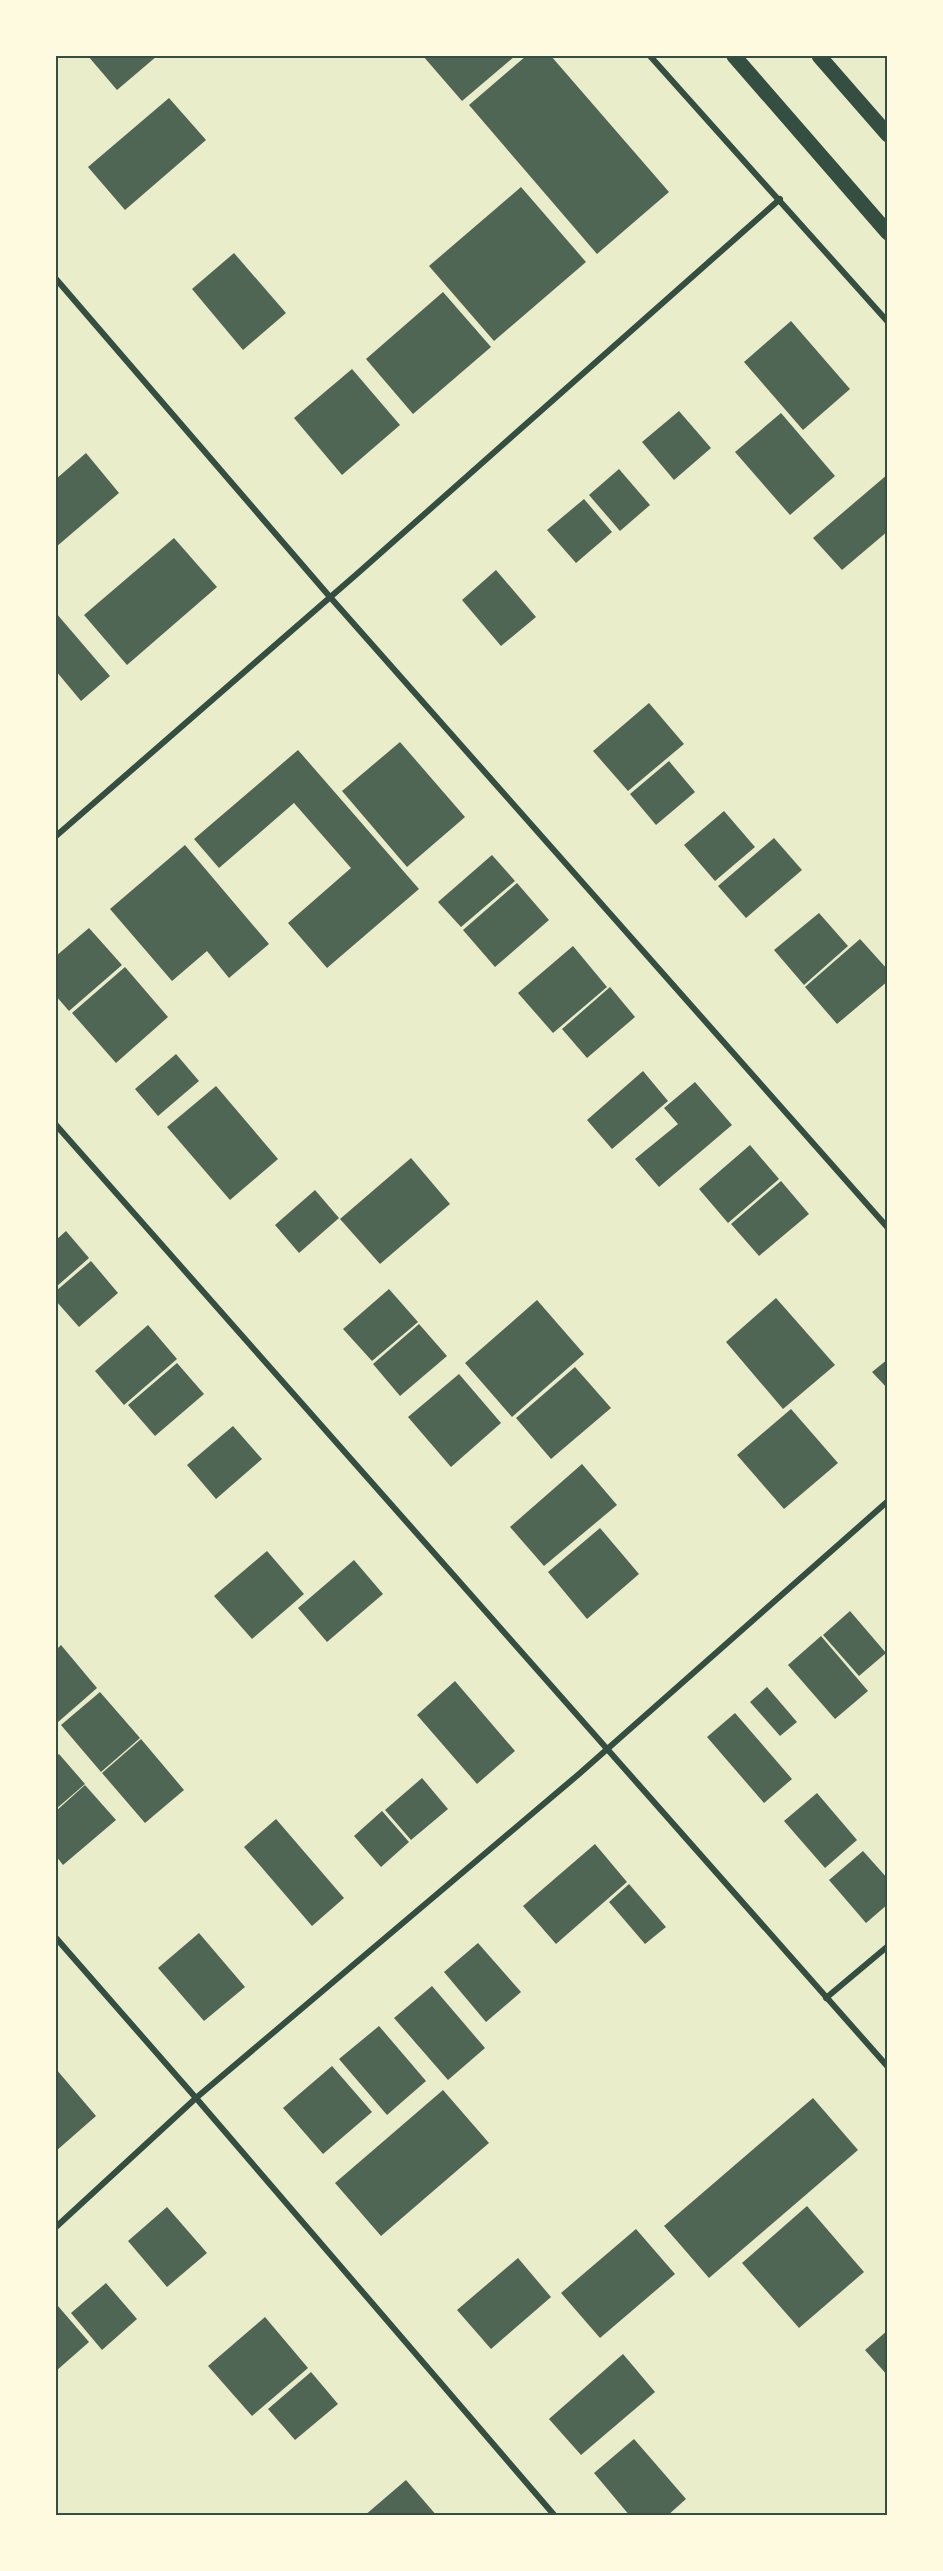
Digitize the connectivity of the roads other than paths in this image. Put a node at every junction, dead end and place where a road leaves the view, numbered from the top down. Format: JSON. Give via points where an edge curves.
{"nodes":[{"id":1,"x":650,"y":56,"type":"edge"},
{"id":2,"x":734,"y":56,"type":"edge"},
{"id":3,"x":819,"y":56,"type":"edge"},
{"id":4,"x":888,"y":135,"type":"edge"},
{"id":5,"x":780,"y":199,"type":"junction"},
{"id":6,"x":888,"y":233,"type":"edge"},
{"id":7,"x":56,"y":279,"type":"edge"},
{"id":8,"x":888,"y":322,"type":"edge"},
{"id":9,"x":330,"y":597,"type":"junction"},
{"id":10,"x":56,"y":836,"type":"edge"},
{"id":11,"x":56,"y":1125,"type":"edge"},
{"id":12,"x":888,"y":1228,"type":"edge"},
{"id":13,"x":888,"y":1501,"type":"edge"},
{"id":14,"x":606,"y":1750,"type":"junction"},
{"id":15,"x":56,"y":1938,"type":"edge"},
{"id":16,"x":888,"y":1946,"type":"edge"},
{"id":17,"x":826,"y":1998,"type":"junction"},
{"id":18,"x":888,"y":2067,"type":"edge"},
{"id":19,"x":196,"y":2098,"type":"junction"},
{"id":20,"x":56,"y":2227,"type":"edge"},
{"id":21,"x":555,"y":2516,"type":"edge"}],
"edges":[{"from":1,"to":5,"type":"street"},
{"from":2,"to":6,"type":"main road"},
{"from":3,"to":4,"type":"main road"},
{"from":5,"to":8,"type":"street"},
{"from":5,"to":9,"type":"street"},
{"from":7,"to":9,"type":"street"},
{"from":9,"to":10,"type":"street"},
{"from":9,"to":12,"type":"street"},
{"from":11,"to":14,"type":"street"},
{"from":13,"to":14,"type":"street"},
{"from":14,"to":17,"type":"street"},
{"from":14,"to":19,"type":"street"},
{"from":15,"to":19,"type":"street"},
{"from":16,"to":17,"type":"street"},
{"from":17,"to":18,"type":"street"},
{"from":19,"to":20,"type":"street"},
{"from":19,"to":21,"type":"street"}]}
